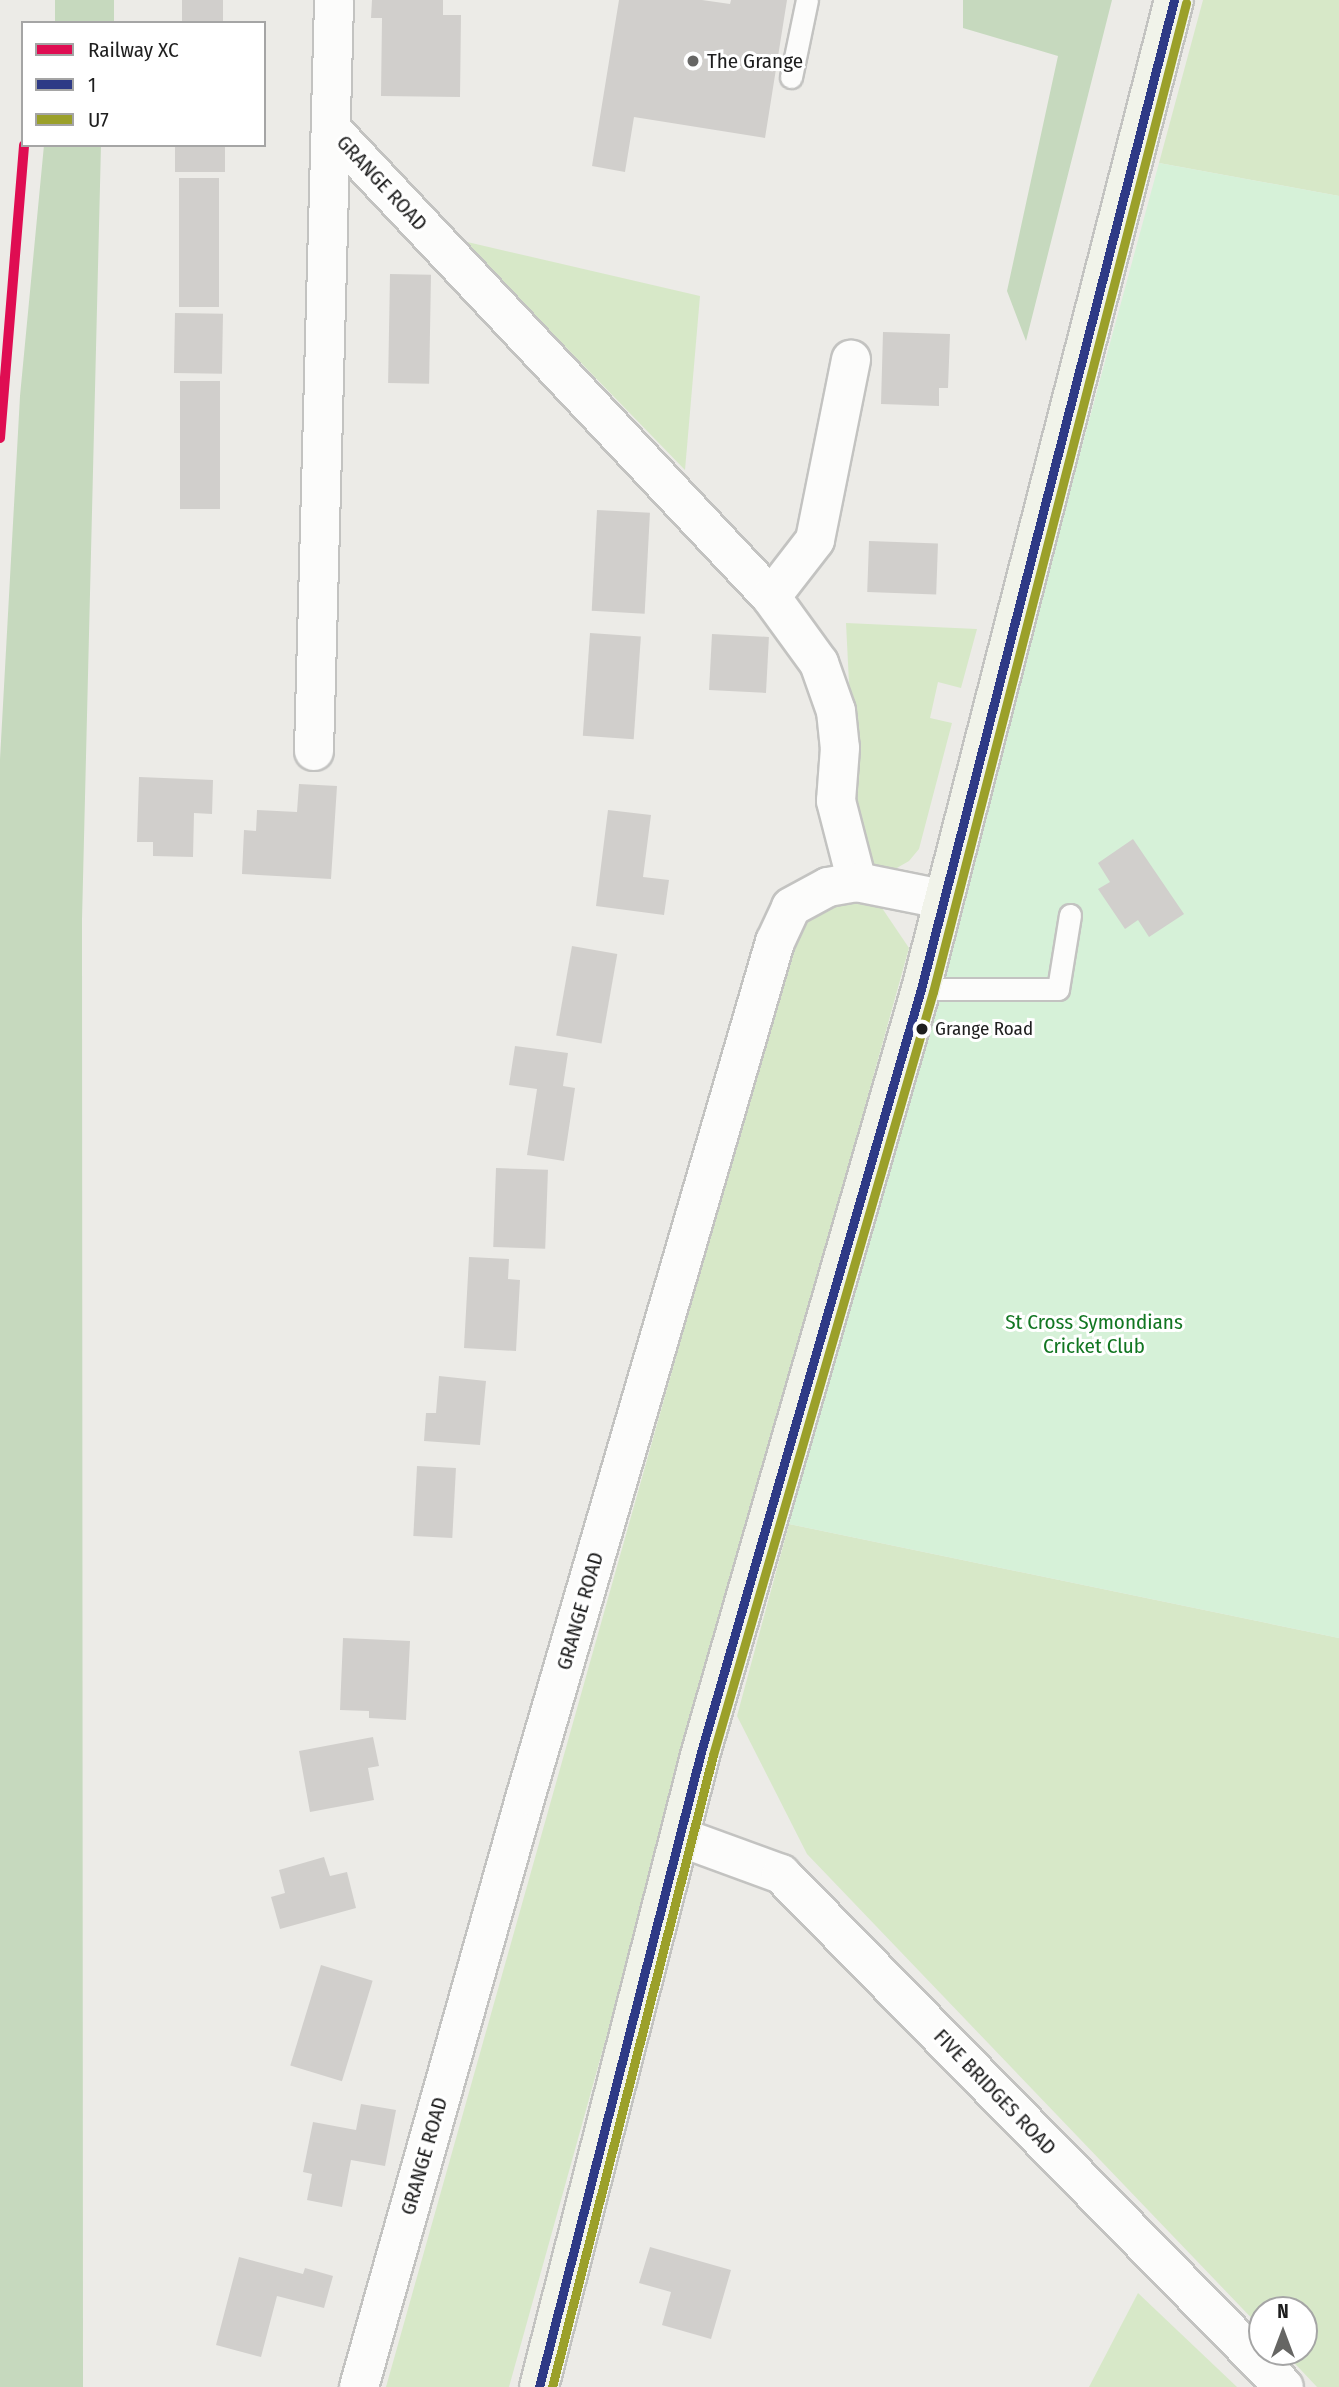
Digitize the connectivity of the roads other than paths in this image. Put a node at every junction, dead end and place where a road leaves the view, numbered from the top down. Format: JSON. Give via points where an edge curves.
{"nodes":[{"id":1,"x":334,"y":0,"type":"edge"},
{"id":2,"x":807,"y":0,"type":"edge"},
{"id":3,"x":1174,"y":0,"type":"edge"},
{"id":4,"x":791,"y":77,"type":"dead end"},
{"id":5,"x":332,"y":130,"type":"junction"},
{"id":6,"x":850,"y":360,"type":"dead end"},
{"id":7,"x":771,"y":597,"type":"junction"},
{"id":8,"x":314,"y":751,"type":"dead end"},
{"id":9,"x":857,"y":882,"type":"junction"},
{"id":10,"x":942,"y":899,"type":"junction"},
{"id":11,"x":1070,"y":915,"type":"dead end"},
{"id":12,"x":921,"y":989,"type":"junction"},
{"id":13,"x":680,"y":1837,"type":"junction"},
{"id":14,"x":359,"y":2387,"type":"edge"},
{"id":15,"x":539,"y":2387,"type":"edge"},
{"id":16,"x":1284,"y":2387,"type":"edge"}],
"edges":[{"from":1,"to":5,"type":"street"},
{"from":2,"to":4,"type":"lane"},
{"from":3,"to":10,"type":"main road"},
{"from":5,"to":7,"type":"street","name":"GRANGE ROAD"},
{"from":5,"to":8,"type":"street","name":"GRANGE ROAD"},
{"from":6,"to":7,"type":"street","via":[[815,540]]},
{"from":7,"to":9,"type":"street","name":"GRANGE ROAD","via":[[819,663],[836,710],[840,748],[836,801]]},
{"from":9,"to":10,"type":"street","name":"GRANGE ROAD"},
{"from":9,"to":14,"type":"street","name":"GRANGE ROAD","via":[[828,887],[791,907],[775,942]]},
{"from":10,"to":12,"type":"main road"},
{"from":11,"to":12,"type":"lane","via":[[1058,989]]},
{"from":12,"to":13,"type":"main road"},
{"from":13,"to":15,"type":"main road"},
{"from":13,"to":16,"type":"street","name":"FIVE BRIDGES ROAD","via":[[780,1874]]}]}
